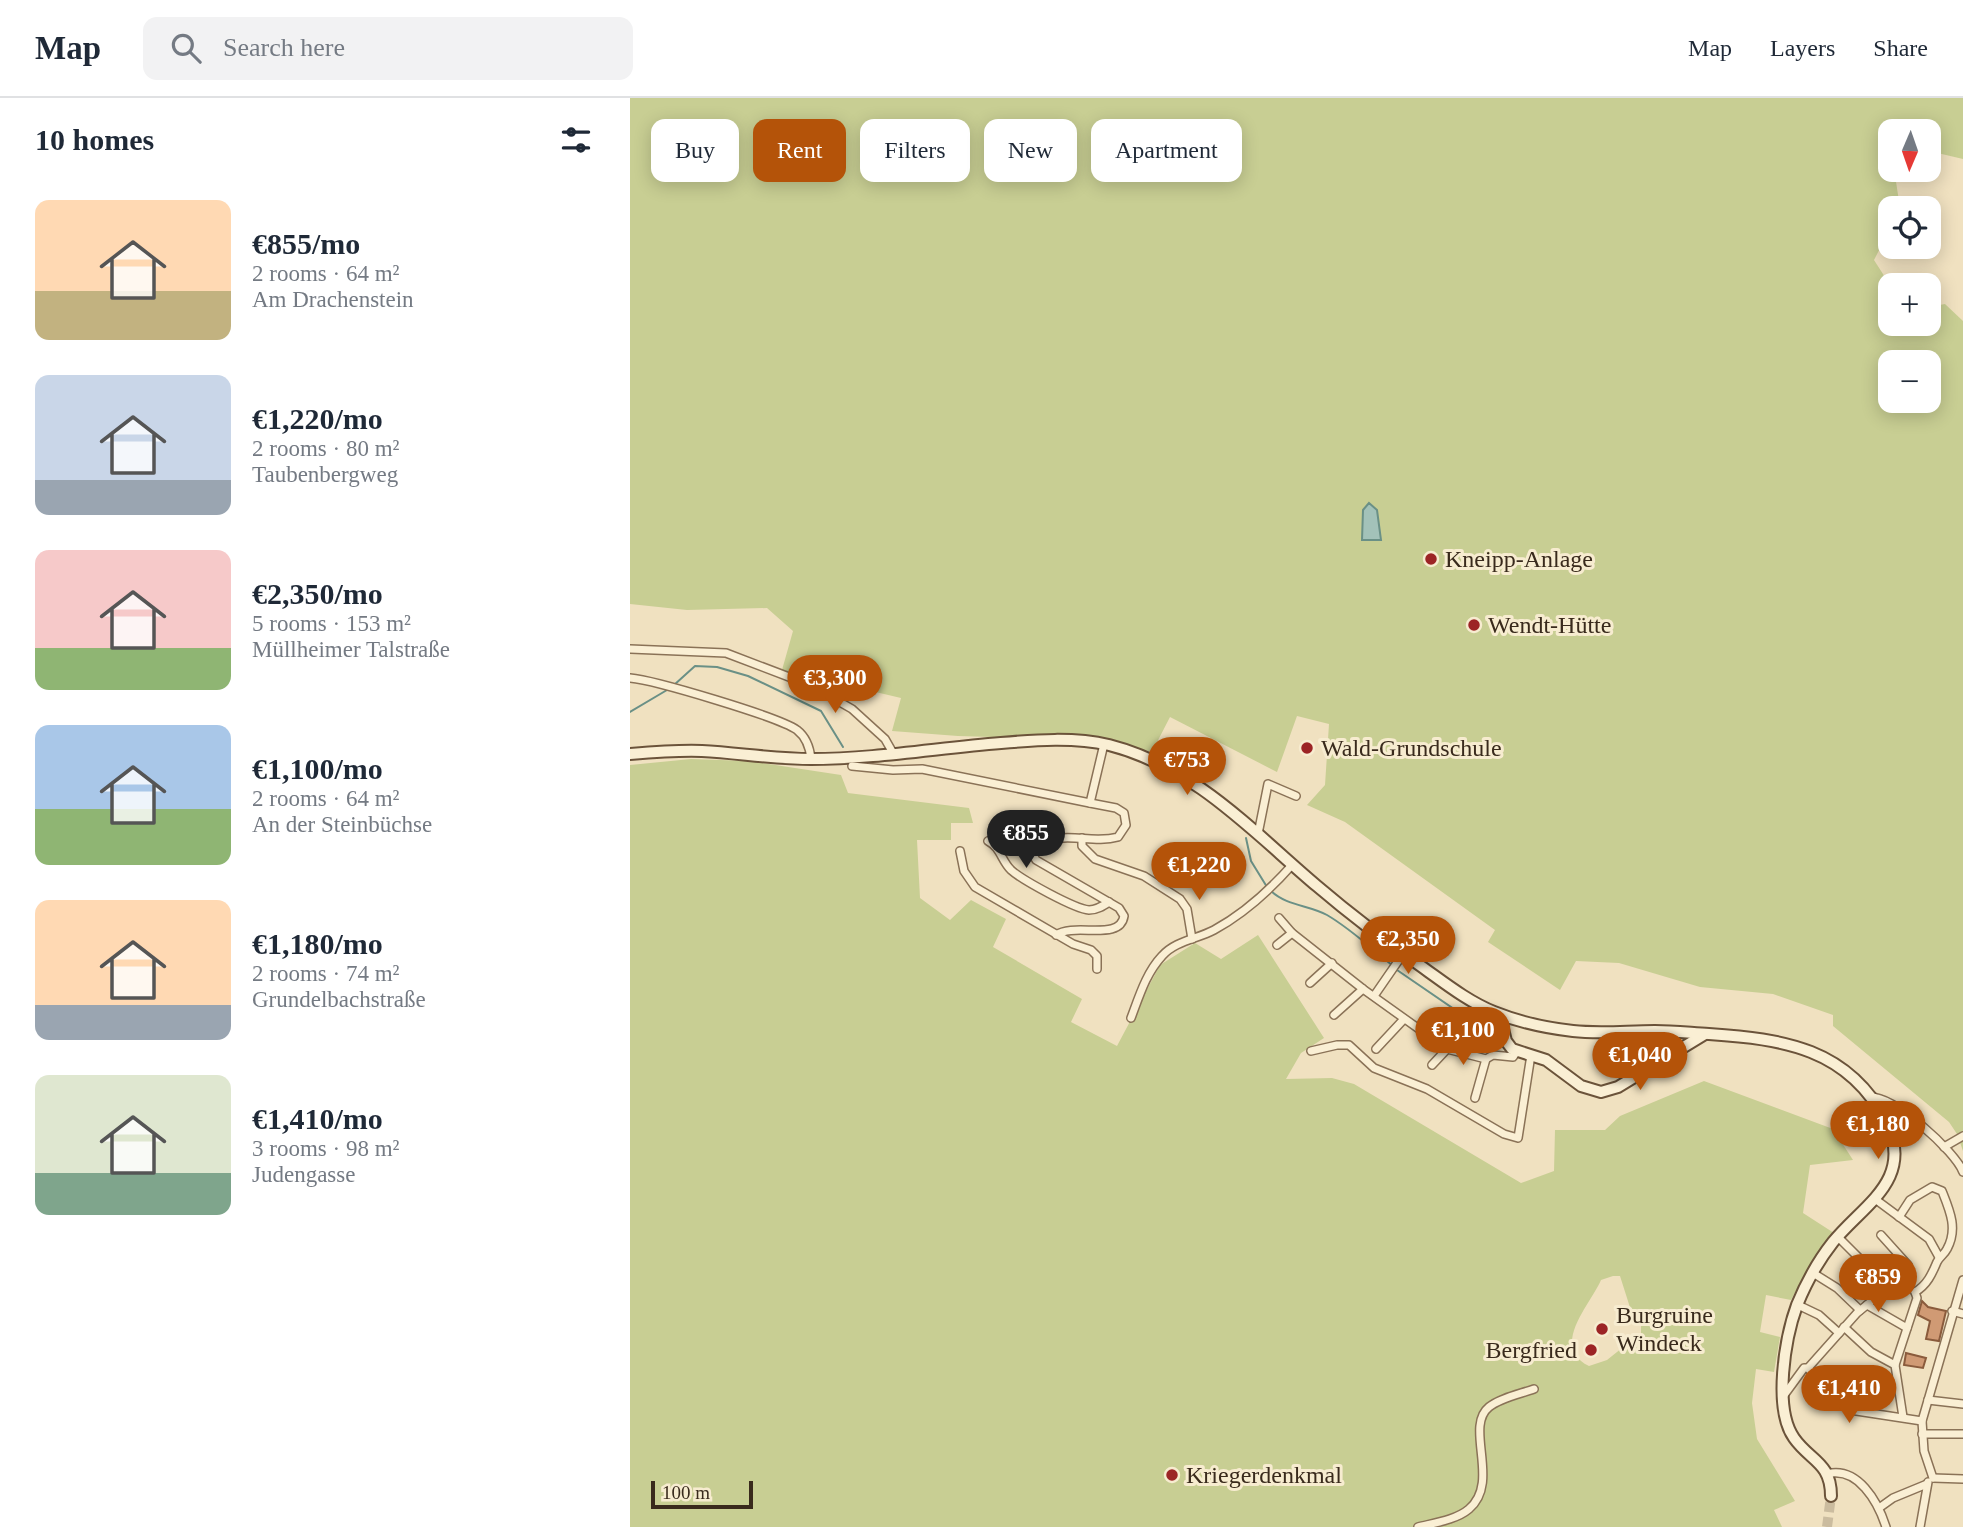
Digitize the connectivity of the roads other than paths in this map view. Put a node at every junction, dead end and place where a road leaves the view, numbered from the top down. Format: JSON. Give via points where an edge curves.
{"nodes":[{"id":1,"x":630,"y":649,"type":"edge"},
{"id":2,"x":630,"y":678,"type":"edge"},
{"id":3,"x":1104,"y":744,"type":"junction"},
{"id":4,"x":920,"y":750,"type":"junction"},
{"id":5,"x":893,"y":753,"type":"junction"},
{"id":6,"x":630,"y":754,"type":"edge"},
{"id":7,"x":811,"y":759,"type":"junction"},
{"id":8,"x":852,"y":765,"type":"dead end"},
{"id":9,"x":922,"y":769,"type":"junction"},
{"id":10,"x":1296,"y":796,"type":"dead end"},
{"id":11,"x":1090,"y":803,"type":"junction"},
{"id":12,"x":1258,"y":834,"type":"junction"},
{"id":13,"x":1082,"y":838,"type":"junction"},
{"id":14,"x":988,"y":841,"type":"dead end"},
{"id":15,"x":960,"y":851,"type":"dead end"},
{"id":16,"x":1292,"y":865,"type":"junction"},
{"id":17,"x":1109,"y":902,"type":"junction"},
{"id":18,"x":1279,"y":918,"type":"dead end"},
{"id":19,"x":1292,"y":933,"type":"junction"},
{"id":20,"x":1056,"y":935,"type":"junction"},
{"id":21,"x":1192,"y":939,"type":"junction"},
{"id":22,"x":1276,"y":945,"type":"dead end"},
{"id":23,"x":1403,"y":954,"type":"junction"},
{"id":24,"x":1332,"y":963,"type":"junction"},
{"id":25,"x":1097,"y":969,"type":"dead end"},
{"id":26,"x":1310,"y":983,"type":"dead end"},
{"id":27,"x":1363,"y":989,"type":"junction"},
{"id":28,"x":1374,"y":996,"type":"junction"},
{"id":29,"x":1492,"y":1011,"type":"junction"},
{"id":30,"x":1334,"y":1015,"type":"dead end"},
{"id":31,"x":1131,"y":1018,"type":"dead end"},
{"id":32,"x":1512,"y":1018,"type":"junction"},
{"id":33,"x":1404,"y":1019,"type":"junction"},
{"id":34,"x":1503,"y":1027,"type":"junction"},
{"id":35,"x":1673,"y":1031,"type":"junction"},
{"id":36,"x":1705,"y":1034,"type":"junction"},
{"id":37,"x":1376,"y":1049,"type":"dead end"},
{"id":38,"x":1447,"y":1049,"type":"junction"},
{"id":39,"x":1680,"y":1049,"type":"junction"},
{"id":40,"x":1311,"y":1051,"type":"dead end"},
{"id":41,"x":1517,"y":1051,"type":"junction"},
{"id":42,"x":1531,"y":1055,"type":"junction"},
{"id":43,"x":1486,"y":1059,"type":"junction"},
{"id":44,"x":1432,"y":1065,"type":"dead end"},
{"id":45,"x":1870,"y":1097,"type":"junction"},
{"id":46,"x":1475,"y":1098,"type":"dead end"},
{"id":47,"x":1963,"y":1136,"type":"edge"},
{"id":48,"x":1944,"y":1147,"type":"junction"},
{"id":49,"x":1962,"y":1169,"type":"edge"},
{"id":50,"x":1875,"y":1199,"type":"junction"},
{"id":51,"x":1899,"y":1217,"type":"junction"},
{"id":52,"x":1881,"y":1235,"type":"dead end"},
{"id":53,"x":1838,"y":1237,"type":"junction"},
{"id":54,"x":1939,"y":1257,"type":"junction"},
{"id":55,"x":1813,"y":1273,"type":"junction"},
{"id":56,"x":1963,"y":1282,"type":"edge"},
{"id":57,"x":1904,"y":1284,"type":"junction"},
{"id":58,"x":1889,"y":1289,"type":"junction"},
{"id":59,"x":1915,"y":1292,"type":"junction"},
{"id":60,"x":1797,"y":1306,"type":"junction"},
{"id":61,"x":1863,"y":1308,"type":"junction"},
{"id":62,"x":1952,"y":1311,"type":"junction"},
{"id":63,"x":1963,"y":1314,"type":"edge"},
{"id":64,"x":1907,"y":1328,"type":"junction"},
{"id":65,"x":1841,"y":1330,"type":"junction"},
{"id":66,"x":1786,"y":1364,"type":"junction"},
{"id":67,"x":1895,"y":1365,"type":"junction"},
{"id":68,"x":1806,"y":1368,"type":"junction"},
{"id":69,"x":1534,"y":1389,"type":"dead end"},
{"id":70,"x":1782,"y":1399,"type":"junction"},
{"id":71,"x":1928,"y":1401,"type":"junction"},
{"id":72,"x":1963,"y":1404,"type":"edge"},
{"id":73,"x":1903,"y":1417,"type":"junction"},
{"id":74,"x":1922,"y":1421,"type":"junction"},
{"id":75,"x":1922,"y":1434,"type":"junction"},
{"id":76,"x":1963,"y":1434,"type":"edge"},
{"id":77,"x":1827,"y":1474,"type":"junction"},
{"id":78,"x":1933,"y":1478,"type":"junction"},
{"id":79,"x":1963,"y":1479,"type":"edge"},
{"id":80,"x":1927,"y":1484,"type":"junction"},
{"id":81,"x":1831,"y":1496,"type":"tunnel mouth"},
{"id":82,"x":1879,"y":1508,"type":"junction"},
{"id":83,"x":1418,"y":1527,"type":"edge"},
{"id":84,"x":1885,"y":1527,"type":"edge"},
{"id":85,"x":1920,"y":1527,"type":"edge"}],
"edges":[{"from":1,"to":5,"type":"street","via":[[726,653],[810,685],[852,709],[885,739]]},
{"from":2,"to":7,"type":"street","via":[[776,720],[798,731]]},
{"from":3,"to":4,"type":"main road","via":[[1050,740]]},
{"from":3,"to":11,"type":"street"},
{"from":3,"to":12,"type":"main road","via":[[1164,765],[1195,783]]},
{"from":4,"to":5,"type":"main road"},
{"from":4,"to":9,"type":"street"},
{"from":5,"to":7,"type":"main road"},
{"from":6,"to":7,"type":"main road","via":[[703,751]]},
{"from":8,"to":9,"type":"street"},
{"from":9,"to":11,"type":"street"},
{"from":10,"to":12,"type":"street","via":[[1268,784]]},
{"from":11,"to":13,"type":"street","via":[[1120,810],[1127,821],[1118,837]]},
{"from":12,"to":16,"type":"main road"},
{"from":13,"to":17,"type":"street","via":[[1048,840],[1035,848],[1034,858]]},
{"from":13,"to":21,"type":"street","via":[[1082,846],[1095,859],[1144,876],[1180,899],[1187,909]]},
{"from":14,"to":17,"type":"street","via":[[1000,849],[1017,874],[1079,908],[1092,909]]},
{"from":15,"to":20,"type":"street","via":[[964,871],[975,887]]},
{"from":16,"to":21,"type":"street","via":[[1267,893],[1231,920]]},
{"from":16,"to":23,"type":"main road"},
{"from":17,"to":20,"type":"street","via":[[1124,916],[1115,929],[1069,929]]},
{"from":18,"to":19,"type":"street"},
{"from":19,"to":22,"type":"street"},
{"from":19,"to":24,"type":"street"},
{"from":20,"to":25,"type":"street","via":[[1091,950],[1097,956]]},
{"from":21,"to":31,"type":"street","via":[[1163,955]]},
{"from":23,"to":28,"type":"street"},
{"from":23,"to":29,"type":"main road"},
{"from":24,"to":26,"type":"street"},
{"from":24,"to":27,"type":"street"},
{"from":27,"to":28,"type":"street"},
{"from":27,"to":30,"type":"street"},
{"from":28,"to":33,"type":"street"},
{"from":29,"to":32,"type":"main road"},
{"from":29,"to":34,"type":"main road"},
{"from":32,"to":34,"type":"main road"},
{"from":32,"to":35,"type":"main road","via":[[1573,1031]]},
{"from":33,"to":37,"type":"street"},
{"from":33,"to":38,"type":"street"},
{"from":34,"to":41,"type":"main road","via":[[1507,1044]]},
{"from":35,"to":36,"type":"main road"},
{"from":35,"to":39,"type":"main road"},
{"from":36,"to":39,"type":"main road"},
{"from":36,"to":45,"type":"main road","via":[[1795,1045],[1842,1070]]},
{"from":38,"to":43,"type":"street"},
{"from":38,"to":44,"type":"street"},
{"from":39,"to":42,"type":"main road","via":[[1618,1087],[1601,1092],[1581,1086],[1552,1063]]},
{"from":40,"to":42,"type":"street","via":[[1349,1045],[1374,1069],[1427,1089],[1518,1138]]},
{"from":41,"to":42,"type":"main road"},
{"from":41,"to":43,"type":"street","via":[[1511,1058],[1496,1055]]},
{"from":43,"to":46,"type":"street"},
{"from":45,"to":48,"type":"street","via":[[1893,1104]]},
{"from":45,"to":50,"type":"main road","via":[[1889,1128],[1895,1151],[1891,1175]]},
{"from":47,"to":48,"type":"street"},
{"from":48,"to":49,"type":"street"},
{"from":50,"to":51,"type":"street"},
{"from":50,"to":53,"type":"main road"},
{"from":51,"to":54,"type":"street","via":[[1929,1239]]},
{"from":51,"to":54,"type":"street","via":[[1910,1199],[1939,1188],[1953,1220],[1948,1248]]},
{"from":52,"to":57,"type":"street","via":[[1908,1265]]},
{"from":53,"to":55,"type":"main road"},
{"from":53,"to":58,"type":"street"},
{"from":54,"to":59,"type":"street","via":[[1925,1284]]},
{"from":55,"to":60,"type":"main road"},
{"from":55,"to":61,"type":"street"},
{"from":56,"to":62,"type":"street"},
{"from":57,"to":58,"type":"street"},
{"from":57,"to":59,"type":"street"},
{"from":58,"to":61,"type":"street"},
{"from":59,"to":64,"type":"street"},
{"from":60,"to":65,"type":"street"},
{"from":60,"to":66,"type":"main road"},
{"from":61,"to":64,"type":"street"},
{"from":61,"to":65,"type":"street"},
{"from":62,"to":63,"type":"street"},
{"from":62,"to":71,"type":"street"},
{"from":64,"to":67,"type":"street"},
{"from":65,"to":67,"type":"street"},
{"from":65,"to":68,"type":"street"},
{"from":66,"to":68,"type":"street"},
{"from":66,"to":70,"type":"main road"},
{"from":67,"to":73,"type":"street"},
{"from":68,"to":70,"type":"street"},
{"from":68,"to":73,"type":"street","via":[[1850,1410]]},
{"from":69,"to":83,"type":"street","via":[[1494,1404],[1483,1415],[1482,1489],[1469,1509]]},
{"from":70,"to":77,"type":"main road","via":[[1790,1432]]},
{"from":71,"to":72,"type":"street"},
{"from":71,"to":74,"type":"street"},
{"from":73,"to":74,"type":"street"},
{"from":74,"to":75,"type":"street"},
{"from":75,"to":76,"type":"street"},
{"from":75,"to":78,"type":"street"},
{"from":77,"to":81,"type":"main road"},
{"from":77,"to":82,"type":"street","via":[[1850,1477]]},
{"from":78,"to":79,"type":"street"},
{"from":78,"to":80,"type":"street"},
{"from":80,"to":82,"type":"street"},
{"from":80,"to":85,"type":"street"},
{"from":82,"to":84,"type":"street"}]}
